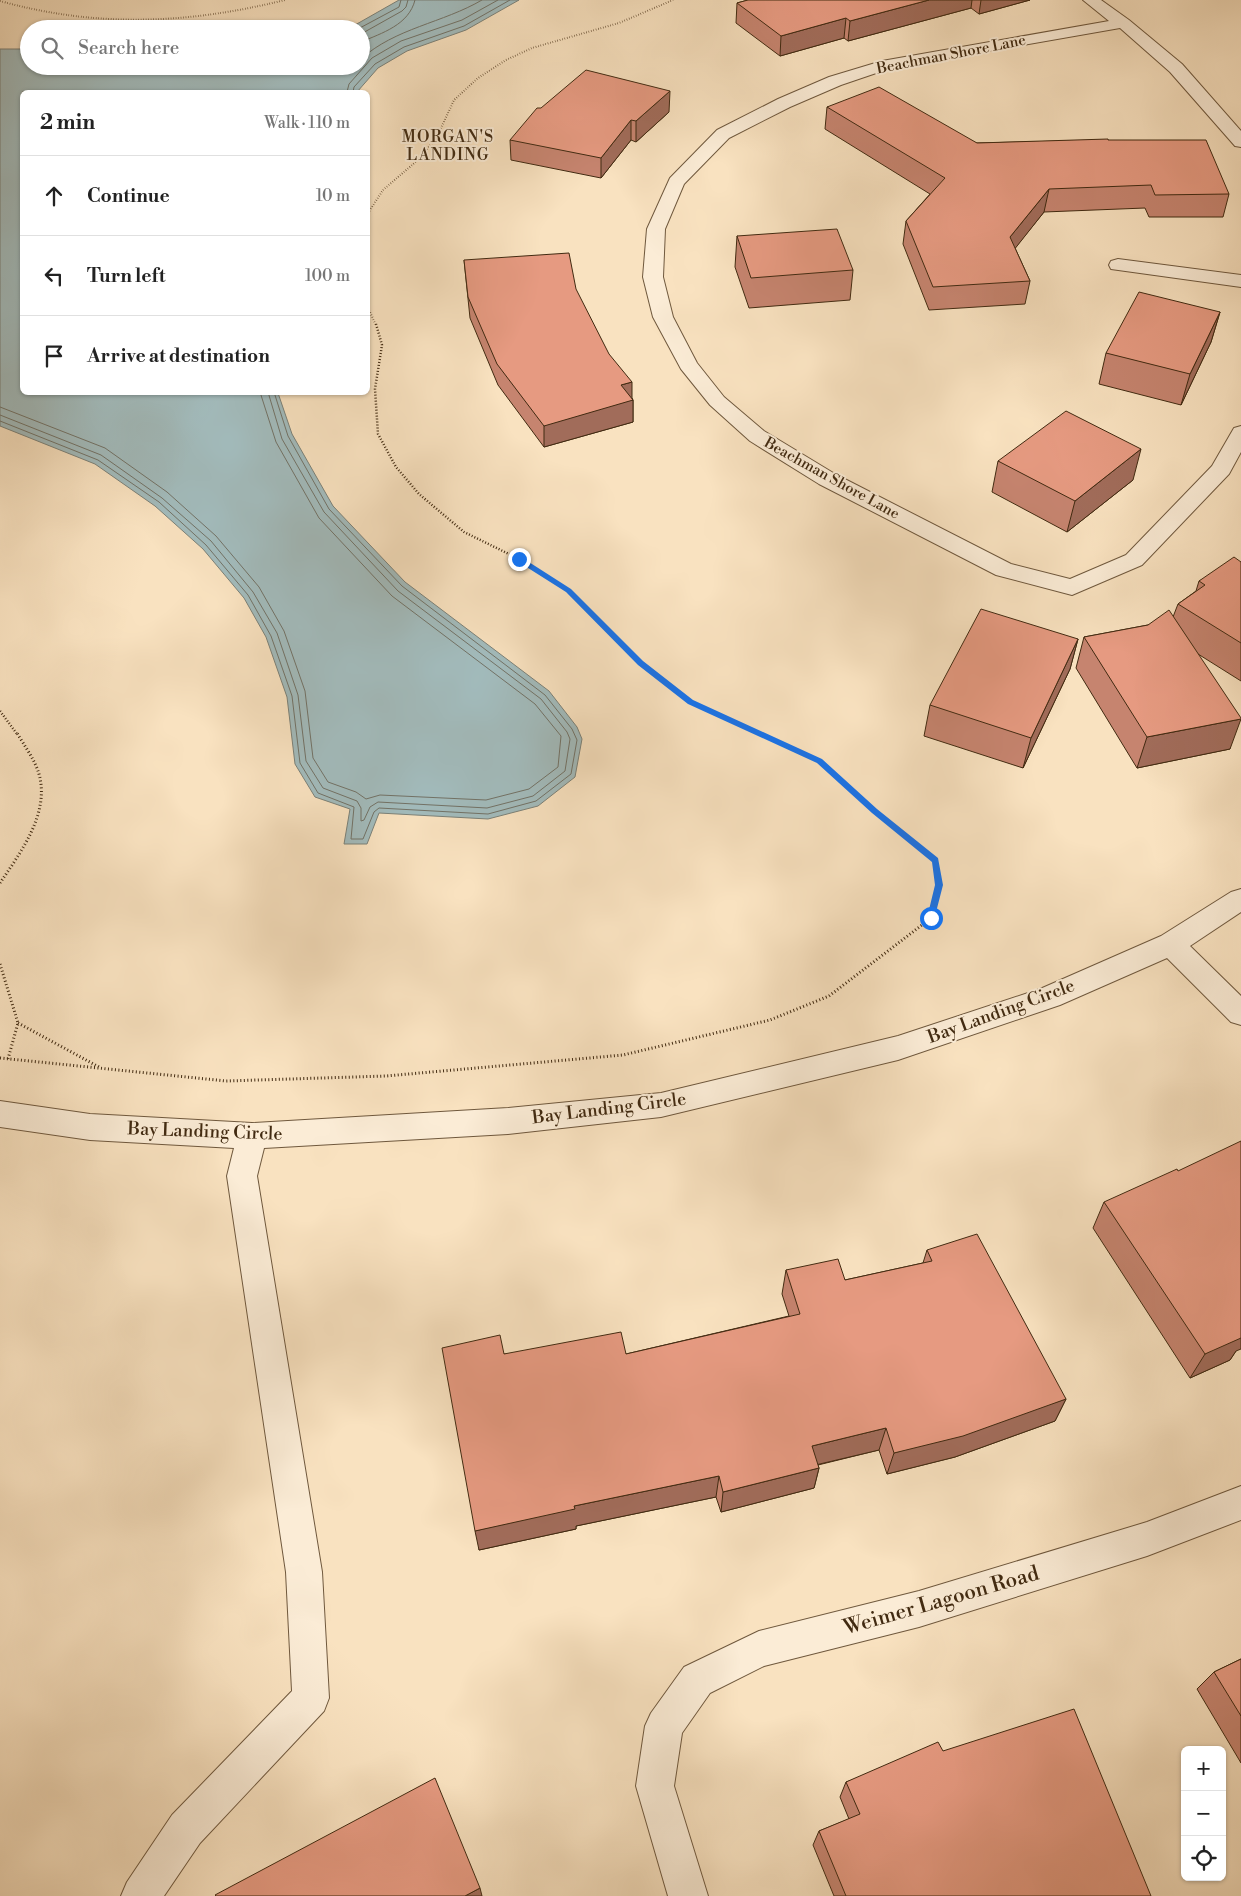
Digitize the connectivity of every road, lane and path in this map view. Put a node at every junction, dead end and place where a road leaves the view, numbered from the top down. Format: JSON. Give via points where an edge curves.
{"nodes":[{"id":1,"x":285,"y":0,"type":"edge"},
{"id":2,"x":673,"y":0,"type":"edge"},
{"id":3,"x":1091,"y":0,"type":"edge"},
{"id":4,"x":0,"y":1,"type":"edge"},
{"id":5,"x":1124,"y":22,"type":"junction"},
{"id":6,"x":1241,"y":142,"type":"edge"},
{"id":7,"x":370,"y":210,"type":"edge"},
{"id":8,"x":1118,"y":265,"type":"dead end"},
{"id":9,"x":1241,"y":281,"type":"edge"},
{"id":10,"x":370,"y":312,"type":"edge"},
{"id":11,"x":1241,"y":432,"type":"edge"},
{"id":12,"x":0,"y":711,"type":"edge"},
{"id":13,"x":0,"y":883,"type":"edge"},
{"id":14,"x":1241,"y":899,"type":"edge"},
{"id":15,"x":1172,"y":944,"type":"junction"},
{"id":16,"x":0,"y":965,"type":"edge"},
{"id":17,"x":1241,"y":1014,"type":"edge"},
{"id":18,"x":18,"y":1023,"type":"junction"},
{"id":19,"x":0,"y":1058,"type":"edge"},
{"id":20,"x":8,"y":1059,"type":"junction"},
{"id":21,"x":102,"y":1068,"type":"junction"},
{"id":22,"x":0,"y":1114,"type":"edge"},
{"id":23,"x":252,"y":1136,"type":"junction"},
{"id":24,"x":1241,"y":1503,"type":"edge"},
{"id":25,"x":141,"y":1896,"type":"edge"},
{"id":26,"x":688,"y":1896,"type":"edge"}],
"edges":[{"from":1,"to":4,"type":"path","via":[[227,14],[144,20],[71,17],[18,8]]},
{"from":2,"to":7,"type":"path","via":[[619,23],[532,48],[478,78],[454,100],[437,137],[419,159],[383,190]]},
{"from":3,"to":5,"type":"street"},
{"from":5,"to":6,"type":"street","via":[[1176,68]]},
{"from":5,"to":11,"type":"street","name":"Beachman Shore Lane","via":[[888,64],[784,102],[723,134],[676,182],[656,229],[653,277],[663,317],[688,365],[717,400],[757,436],[827,479],[1004,570],[1072,587],[1134,560],[1221,469]]},
{"from":8,"to":9,"type":"street"},
{"from":10,"to":21,"type":"path","via":[[382,345],[376,389],[378,434],[396,467],[419,494],[464,532],[519,559],[568,590],[640,663],[690,702],[820,761],[874,811],[936,860],[939,885],[931,918],[830,996],[770,1020],[623,1055],[386,1076],[226,1081]]},
{"from":12,"to":13,"type":"path","via":[[10,721],[38,772],[41,790],[37,814],[24,848]]},
{"from":14,"to":15,"type":"street","name":"Bay Landing Circle"},
{"from":15,"to":17,"type":"street"},
{"from":15,"to":23,"type":"street","name":"Bay Landing Circle","via":[[1050,996],[898,1048],[661,1105],[508,1121]]},
{"from":16,"to":18,"type":"path"},
{"from":18,"to":20,"type":"path"},
{"from":18,"to":21,"type":"path"},
{"from":19,"to":20,"type":"path"},
{"from":20,"to":21,"type":"path"},
{"from":22,"to":23,"type":"street","name":"Bay Landing Circle","via":[[90,1127]]},
{"from":23,"to":25,"type":"street","via":[[242,1176],[304,1572],[312,1698],[186,1829]]},
{"from":24,"to":26,"type":"street","name":"Weimer Lagoon Road","via":[[1147,1539],[919,1610],[759,1649],[697,1680],[664,1726],[655,1786]]}]}
